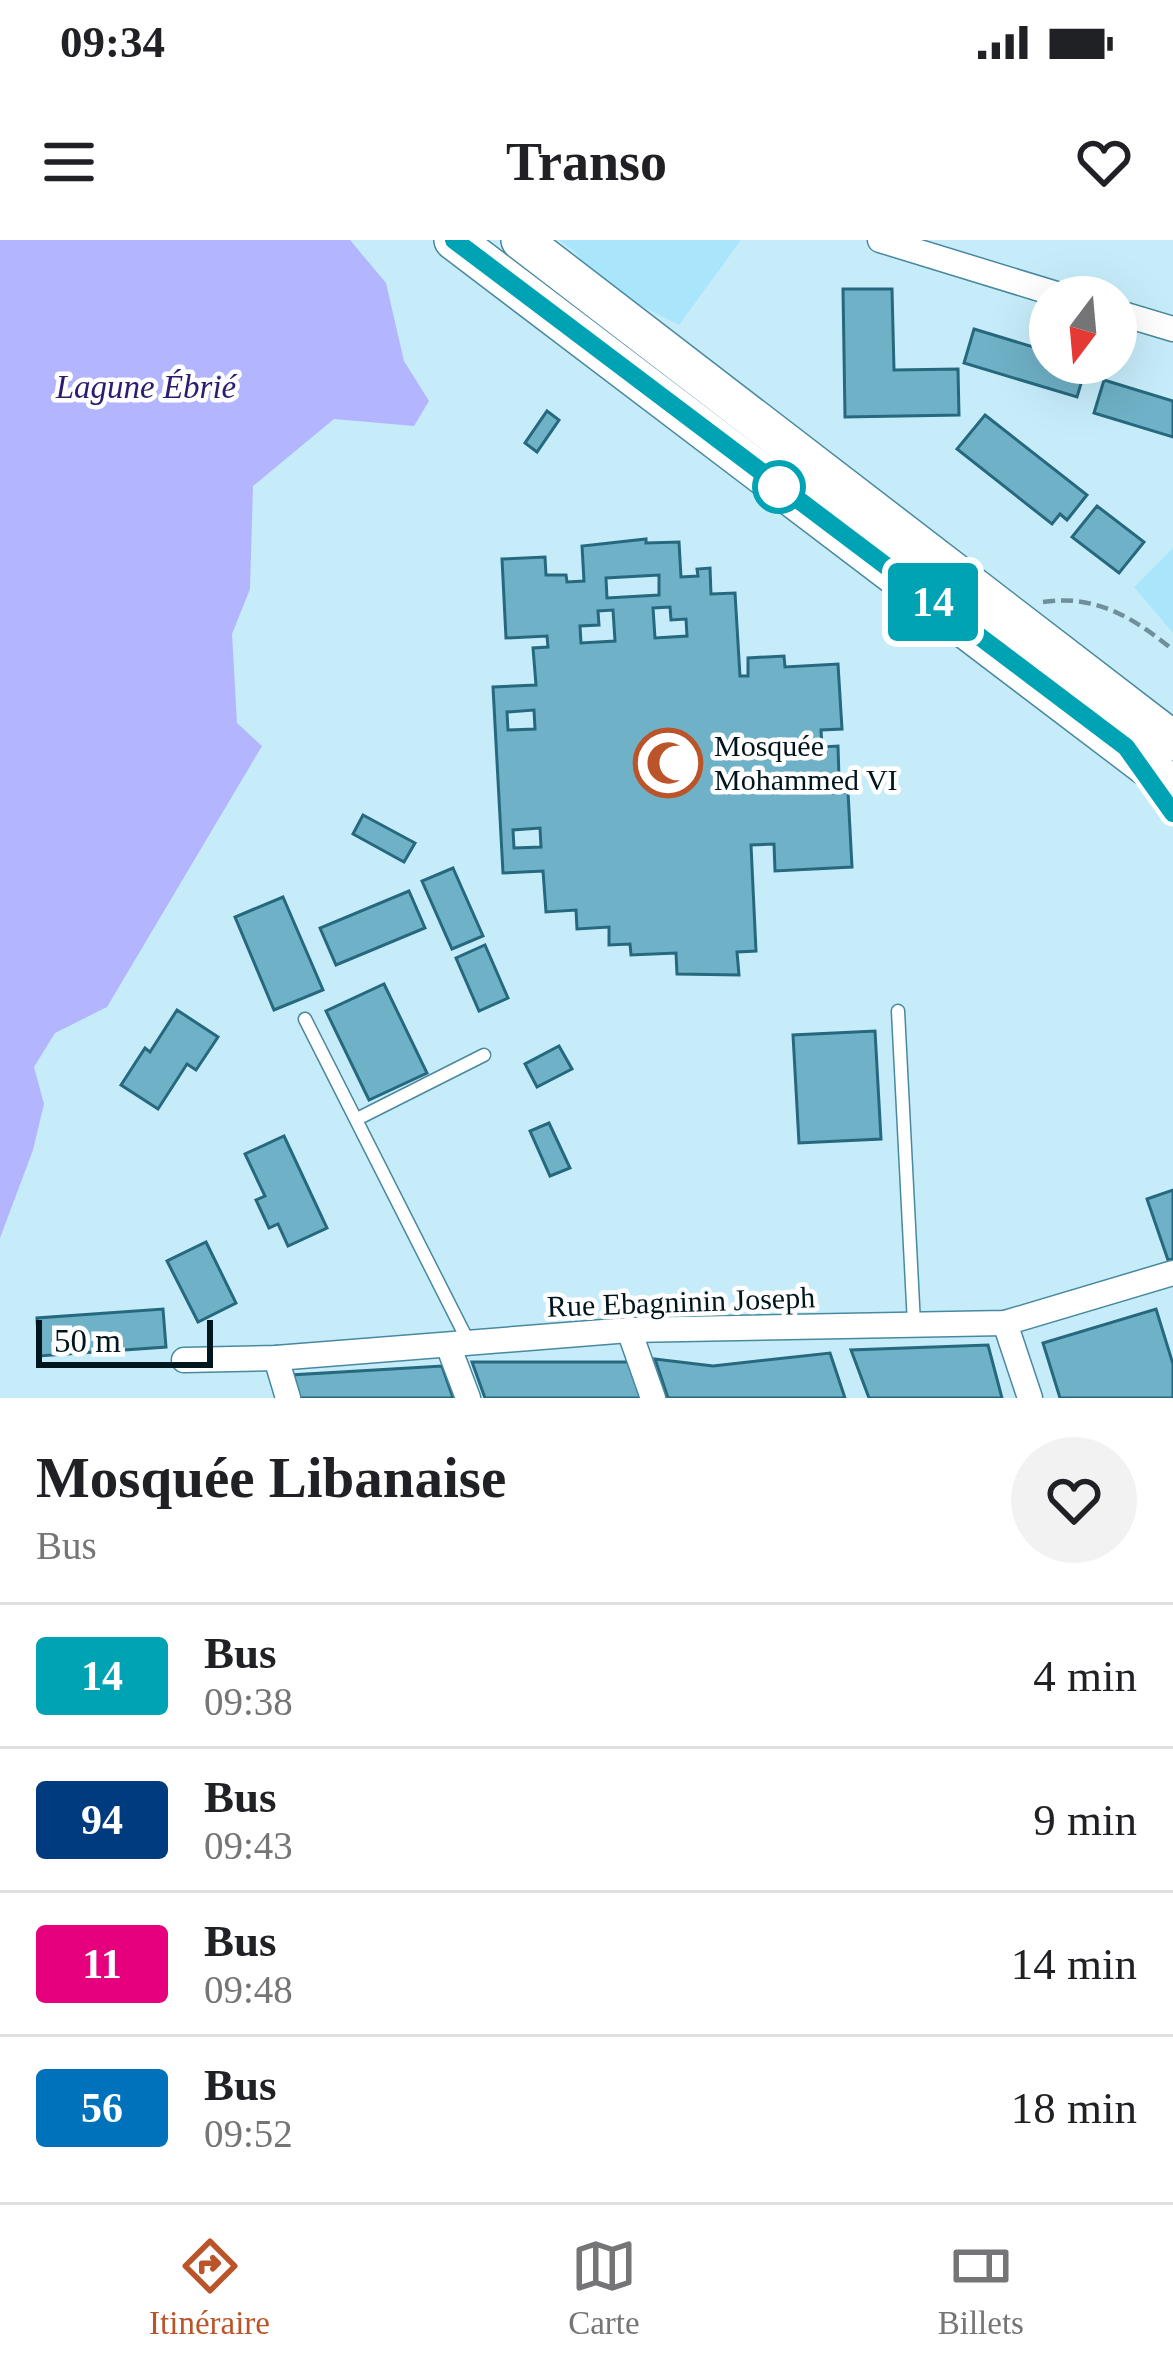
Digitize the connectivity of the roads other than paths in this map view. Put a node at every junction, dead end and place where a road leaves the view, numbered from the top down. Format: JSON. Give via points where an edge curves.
{"nodes":[{"id":1,"x":454,"y":240,"type":"edge"},
{"id":2,"x":521,"y":240,"type":"edge"},
{"id":3,"x":880,"y":240,"type":"edge"},
{"id":4,"x":1029,"y":286,"type":"edge"},
{"id":5,"x":1137,"y":318,"type":"edge"},
{"id":6,"x":1173,"y":328,"type":"edge"},
{"id":7,"x":1173,"y":741,"type":"edge"},
{"id":8,"x":1126,"y":747,"type":"junction"},
{"id":9,"x":1173,"y":785,"type":"edge"},
{"id":10,"x":1173,"y":813,"type":"edge"},
{"id":11,"x":898,"y":1011,"type":"dead end"},
{"id":12,"x":305,"y":1019,"type":"dead end"},
{"id":13,"x":484,"y":1055,"type":"dead end"},
{"id":14,"x":356,"y":1119,"type":"junction"},
{"id":15,"x":1172,"y":1276,"type":"edge"},
{"id":16,"x":1005,"y":1323,"type":"junction"},
{"id":17,"x":914,"y":1324,"type":"junction"},
{"id":18,"x":629,"y":1330,"type":"junction"},
{"id":19,"x":458,"y":1344,"type":"junction"},
{"id":20,"x":276,"y":1358,"type":"junction"},
{"id":21,"x":184,"y":1360,"type":"dead end"},
{"id":22,"x":288,"y":1398,"type":"edge"},
{"id":23,"x":468,"y":1398,"type":"edge"},
{"id":24,"x":653,"y":1398,"type":"edge"},
{"id":25,"x":1030,"y":1398,"type":"edge"}],
"edges":[{"from":1,"to":8,"type":"highway"},
{"from":2,"to":7,"type":"highway"},
{"from":3,"to":4,"type":"street"},
{"from":5,"to":6,"type":"street"},
{"from":8,"to":9,"type":"highway"},
{"from":8,"to":10,"type":"highway"},
{"from":11,"to":17,"type":"lane"},
{"from":12,"to":14,"type":"lane"},
{"from":13,"to":14,"type":"lane"},
{"from":14,"to":19,"type":"lane"},
{"from":15,"to":16,"type":"street","name":"Rue Ebagninin Joseph"},
{"from":16,"to":17,"type":"street","name":"Rue Ebagninin Joseph"},
{"from":16,"to":25,"type":"street"},
{"from":17,"to":18,"type":"street","name":"Rue Ebagninin Joseph"},
{"from":18,"to":19,"type":"street","name":"Rue Ebagninin Joseph"},
{"from":18,"to":24,"type":"street"},
{"from":19,"to":20,"type":"street","name":"Rue Ebagninin Joseph"},
{"from":19,"to":23,"type":"street"},
{"from":20,"to":21,"type":"street","name":"Rue Ebagninin Joseph"},
{"from":20,"to":22,"type":"street"}]}
